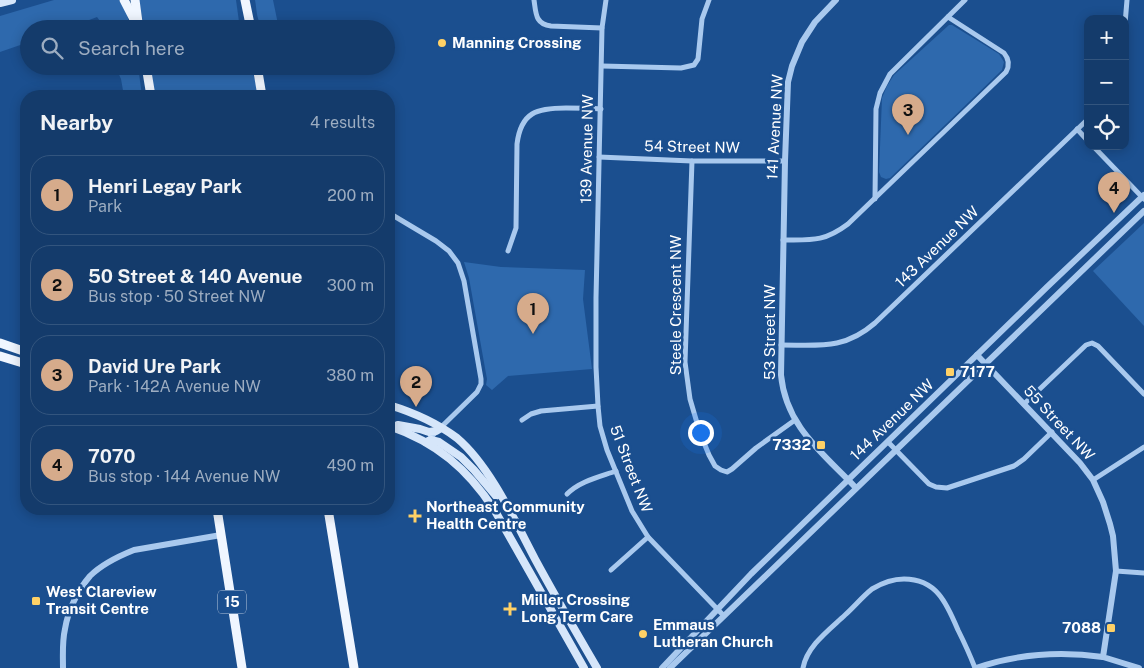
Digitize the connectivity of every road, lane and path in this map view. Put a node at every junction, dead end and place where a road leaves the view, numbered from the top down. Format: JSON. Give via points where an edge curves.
{"nodes":[{"id":1,"x":12,"y":0,"type":"edge"},
{"id":2,"x":124,"y":0,"type":"edge"},
{"id":3,"x":135,"y":0,"type":"edge"},
{"id":4,"x":246,"y":0,"type":"edge"},
{"id":5,"x":534,"y":0,"type":"edge"},
{"id":6,"x":606,"y":0,"type":"edge"},
{"id":7,"x":709,"y":0,"type":"edge"},
{"id":8,"x":836,"y":0,"type":"edge"},
{"id":9,"x":965,"y":0,"type":"edge"},
{"id":10,"x":1127,"y":0,"type":"edge"},
{"id":11,"x":0,"y":4,"type":"edge"},
{"id":12,"x":1126,"y":15,"type":"edge"},
{"id":13,"x":948,"y":17,"type":"junction"},
{"id":14,"x":134,"y":20,"type":"edge"},
{"id":15,"x":138,"y":20,"type":"edge"},
{"id":16,"x":249,"y":20,"type":"edge"},
{"id":17,"x":602,"y":28,"type":"junction"},
{"id":18,"x":602,"y":66,"type":"junction"},
{"id":19,"x":148,"y":75,"type":"edge"},
{"id":20,"x":258,"y":75,"type":"edge"},
{"id":21,"x":150,"y":90,"type":"edge"},
{"id":22,"x":261,"y":90,"type":"edge"},
{"id":23,"x":601,"y":108,"type":"junction"},
{"id":24,"x":1084,"y":123,"type":"edge"},
{"id":25,"x":1077,"y":129,"type":"junction"},
{"id":26,"x":1084,"y":137,"type":"edge"},
{"id":27,"x":1097,"y":150,"type":"edge"},
{"id":28,"x":600,"y":157,"type":"junction"},
{"id":29,"x":692,"y":160,"type":"junction"},
{"id":30,"x":785,"y":161,"type":"junction"},
{"id":31,"x":1143,"y":197,"type":"edge"},
{"id":32,"x":874,"y":199,"type":"junction"},
{"id":33,"x":1144,"y":211,"type":"edge"},
{"id":34,"x":395,"y":217,"type":"edge"},
{"id":35,"x":783,"y":240,"type":"junction"},
{"id":36,"x":508,"y":251,"type":"dead end"},
{"id":37,"x":596,"y":298,"type":"joint"},
{"id":38,"x":0,"y":343,"type":"edge"},
{"id":39,"x":781,"y":345,"type":"junction"},
{"id":40,"x":20,"y":350,"type":"edge"},
{"id":41,"x":977,"y":355,"type":"junction"},
{"id":42,"x":0,"y":356,"type":"edge"},
{"id":43,"x":20,"y":362,"type":"edge"},
{"id":44,"x":986,"y":364,"type":"junction"},
{"id":45,"x":1144,"y":394,"type":"edge"},
{"id":46,"x":1024,"y":404,"type":"junction"},
{"id":47,"x":598,"y":406,"type":"junction"},
{"id":48,"x":395,"y":407,"type":"edge"},
{"id":49,"x":522,"y":420,"type":"dead end"},
{"id":50,"x":795,"y":420,"type":"junction"},
{"id":51,"x":395,"y":426,"type":"edge"},
{"id":52,"x":395,"y":428,"type":"edge"},
{"id":53,"x":441,"y":428,"type":"junction"},
{"id":54,"x":1052,"y":432,"type":"junction"},
{"id":55,"x":426,"y":442,"type":"junction"},
{"id":56,"x":888,"y":442,"type":"junction"},
{"id":57,"x":1144,"y":447,"type":"edge"},
{"id":58,"x":896,"y":450,"type":"junction"},
{"id":59,"x":616,"y":471,"type":"junction"},
{"id":60,"x":848,"y":480,"type":"junction"},
{"id":61,"x":1093,"y":480,"type":"junction"},
{"id":62,"x":856,"y":488,"type":"junction"},
{"id":63,"x":567,"y":494,"type":"dead end"},
{"id":64,"x":504,"y":501,"type":"junction"},
{"id":65,"x":218,"y":515,"type":"edge"},
{"id":66,"x":329,"y":515,"type":"edge"},
{"id":67,"x":221,"y":535,"type":"junction"},
{"id":68,"x":648,"y":537,"type":"junction"},
{"id":69,"x":611,"y":570,"type":"dead end"},
{"id":70,"x":1116,"y":571,"type":"junction"},
{"id":71,"x":1144,"y":573,"type":"edge"},
{"id":72,"x":717,"y":609,"type":"junction"},
{"id":73,"x":724,"y":616,"type":"junction"},
{"id":74,"x":1103,"y":657,"type":"junction"},
{"id":75,"x":63,"y":668,"type":"edge"},
{"id":76,"x":242,"y":668,"type":"edge"},
{"id":77,"x":354,"y":668,"type":"edge"},
{"id":78,"x":584,"y":668,"type":"edge"},
{"id":79,"x":597,"y":668,"type":"edge"},
{"id":80,"x":662,"y":668,"type":"edge"},
{"id":81,"x":670,"y":668,"type":"edge"},
{"id":82,"x":803,"y":668,"type":"edge"},
{"id":83,"x":976,"y":668,"type":"edge"},
{"id":84,"x":1139,"y":668,"type":"edge"}],
"edges":[{"from":1,"to":11,"type":"main road"},
{"from":2,"to":14,"type":"main road"},
{"from":3,"to":15,"type":"main road"},
{"from":4,"to":16,"type":"main road"},
{"from":5,"to":17,"type":"street","via":[[541,23]]},
{"from":6,"to":17,"type":"street","name":"139 Avenue NW"},
{"from":7,"to":18,"type":"street","via":[[702,19],[698,59],[694,65],[681,68]]},
{"from":8,"to":30,"type":"street","name":"141 Avenue NW","via":[[810,28],[792,66],[787,92]]},
{"from":9,"to":13,"type":"street"},
{"from":10,"to":12,"type":"street"},
{"from":13,"to":32,"type":"street","via":[[894,70],[880,94],[876,109]]},
{"from":13,"to":32,"type":"street","via":[[1000,50],[1006,56],[1008,66],[1004,74]]},
{"from":17,"to":18,"type":"street","name":"139 Avenue NW"},
{"from":18,"to":23,"type":"street","name":"139 Avenue NW"},
{"from":19,"to":21,"type":"main road"},
{"from":20,"to":22,"type":"main road"},
{"from":23,"to":28,"type":"street","name":"139 Avenue NW"},
{"from":23,"to":36,"type":"street","via":[[541,109],[525,121],[517,139],[516,228]]},
{"from":24,"to":25,"type":"street","name":"143 Avenue NW"},
{"from":25,"to":26,"type":"street"},
{"from":25,"to":39,"type":"street","name":"143 Avenue NW","via":[[864,332],[838,344]]},
{"from":27,"to":31,"type":"street"},
{"from":28,"to":29,"type":"street","name":"54 Street NW"},
{"from":28,"to":37,"type":"street","name":"139 Avenue NW"},
{"from":29,"to":30,"type":"street","name":"54 Street NW"},
{"from":29,"to":50,"type":"street","name":"Steele Crescent NW","via":[[685,362],[696,424],[715,466],[727,472]]},
{"from":30,"to":35,"type":"street","name":"141 Avenue NW"},
{"from":31,"to":41,"type":"street","name":"144 Avenue NW"},
{"from":32,"to":35,"type":"street","via":[[848,224],[828,236]]},
{"from":33,"to":44,"type":"street","name":"144 Avenue NW"},
{"from":34,"to":53,"type":"street","via":[[448,251],[462,274],[481,379],[480,389]]},
{"from":35,"to":39,"type":"street","name":"53 Street NW"},
{"from":37,"to":47,"type":"street","name":"51 Street NW"},
{"from":38,"to":40,"type":"main road"},
{"from":39,"to":50,"type":"street","name":"53 Street NW","via":[[782,382],[786,402]]},
{"from":41,"to":44,"type":"street","name":"55 Street NW"},
{"from":41,"to":56,"type":"street","name":"144 Avenue NW"},
{"from":42,"to":43,"type":"main road"},
{"from":44,"to":46,"type":"street","name":"55 Street NW"},
{"from":44,"to":58,"type":"street","name":"144 Avenue NW"},
{"from":45,"to":46,"type":"street","via":[[1092,343],[1086,345]]},
{"from":46,"to":54,"type":"street","name":"55 Street NW"},
{"from":47,"to":49,"type":"street","via":[[541,411]]},
{"from":47,"to":59,"type":"street","name":"51 Street NW","via":[[603,437]]},
{"from":48,"to":53,"type":"main road"},
{"from":50,"to":60,"type":"street","name":"53 Street NW"},
{"from":51,"to":53,"type":"main road","via":[[429,432]]},
{"from":52,"to":55,"type":"main road"},
{"from":53,"to":55,"type":"street"},
{"from":53,"to":64,"type":"main road","via":[[468,450]]},
{"from":54,"to":58,"type":"street","via":[[1011,468],[948,488],[928,484]]},
{"from":54,"to":61,"type":"street","name":"55 Street NW"},
{"from":55,"to":64,"type":"main road","via":[[439,442],[460,457]]},
{"from":55,"to":78,"type":"main road","via":[[457,464],[495,510]]},
{"from":56,"to":58,"type":"street"},
{"from":56,"to":60,"type":"street","name":"144 Avenue NW"},
{"from":57,"to":61,"type":"street"},
{"from":58,"to":62,"type":"street","name":"144 Avenue NW"},
{"from":59,"to":63,"type":"street","via":[[581,483]]},
{"from":59,"to":68,"type":"street","name":"51 Street NW","via":[[632,511]]},
{"from":60,"to":62,"type":"street","name":"53 Street NW"},
{"from":60,"to":72,"type":"street","name":"144 Avenue NW"},
{"from":61,"to":70,"type":"street","name":"55 Street NW","via":[[1110,524]]},
{"from":62,"to":73,"type":"street","name":"144 Avenue NW"},
{"from":64,"to":79,"type":"main road"},
{"from":65,"to":67,"type":"main road"},
{"from":66,"to":77,"type":"main road"},
{"from":67,"to":75,"type":"street","via":[[134,550],[97,570],[90,576],[67,616]]},
{"from":67,"to":76,"type":"main road","number":"15"},
{"from":68,"to":69,"type":"street"},
{"from":68,"to":72,"type":"street","name":"51 Street NW"},
{"from":70,"to":71,"type":"street"},
{"from":70,"to":74,"type":"street","name":"55 Street NW"},
{"from":72,"to":73,"type":"street","name":"51 Street NW"},
{"from":72,"to":80,"type":"street","name":"144 Avenue NW"},
{"from":73,"to":81,"type":"street","name":"144 Avenue NW"},
{"from":74,"to":83,"type":"street","via":[[1038,654]]},
{"from":74,"to":84,"type":"street"},
{"from":82,"to":83,"type":"street","via":[[814,645],[873,589],[897,579],[917,581],[944,599]]}]}
